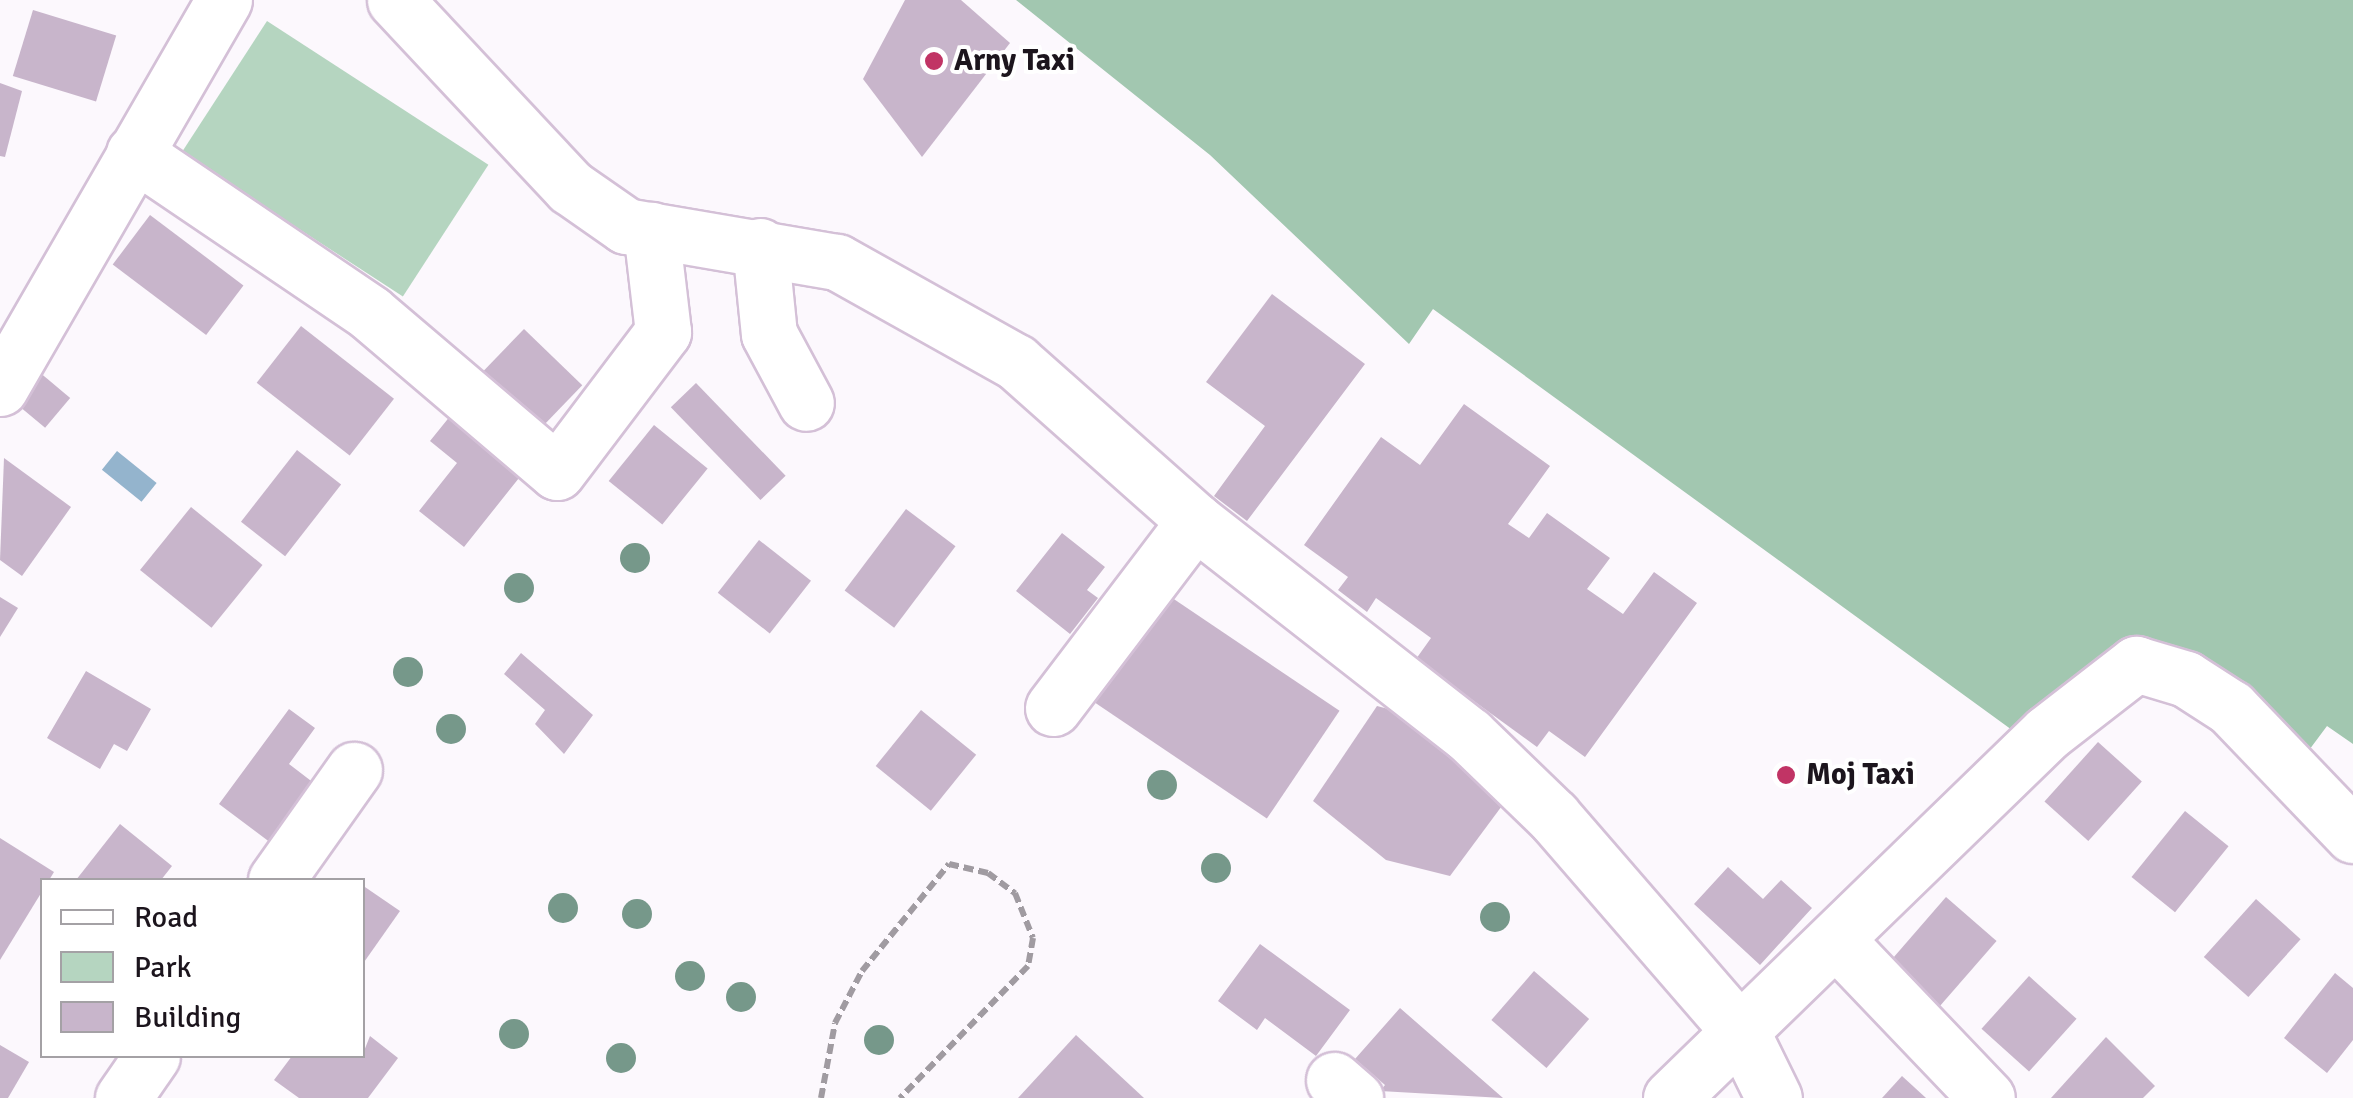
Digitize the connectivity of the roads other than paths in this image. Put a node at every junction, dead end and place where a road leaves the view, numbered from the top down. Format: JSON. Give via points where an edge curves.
{"nodes":[{"id":1,"x":224,"y":0,"type":"edge"},
{"id":2,"x":395,"y":0,"type":"edge"},
{"id":3,"x":134,"y":152,"type":"junction"},
{"id":4,"x":651,"y":230,"type":"junction"},
{"id":5,"x":760,"y":246,"type":"junction"},
{"id":6,"x":0,"y":388,"type":"edge"},
{"id":7,"x":806,"y":403,"type":"dead end"},
{"id":8,"x":1195,"y":521,"type":"junction"},
{"id":9,"x":1053,"y":708,"type":"dead end"},
{"id":10,"x":354,"y":770,"type":"dead end"},
{"id":11,"x":2353,"y":836,"type":"edge"},
{"id":12,"x":277,"y":878,"type":"edge"},
{"id":13,"x":1839,"y":943,"type":"junction"},
{"id":14,"x":1742,"y":1035,"type":"junction"},
{"id":15,"x":151,"y":1058,"type":"edge"},
{"id":16,"x":123,"y":1098,"type":"edge"},
{"id":17,"x":1671,"y":1098,"type":"edge"},
{"id":18,"x":1774,"y":1098,"type":"edge"},
{"id":19,"x":1988,"y":1098,"type":"edge"}],
"edges":[{"from":1,"to":3,"type":"street"},
{"from":2,"to":4,"type":"street","via":[[570,187],[626,226]]},
{"from":3,"to":4,"type":"street","via":[[370,313],[557,472],[663,332]]},
{"from":3,"to":6,"type":"street"},
{"from":4,"to":5,"type":"street"},
{"from":5,"to":7,"type":"street","via":[[769,334]]},
{"from":5,"to":8,"type":"street","via":[[837,262],[1016,362]]},
{"from":8,"to":9,"type":"street"},
{"from":8,"to":14,"type":"street","via":[[1469,735],[1553,816]]},
{"from":10,"to":12,"type":"street"},
{"from":11,"to":13,"type":"street","via":[[2231,708],[2186,679],[2136,664],[2047,733]]},
{"from":13,"to":14,"type":"street"},
{"from":13,"to":19,"type":"street"},
{"from":14,"to":17,"type":"street"},
{"from":14,"to":18,"type":"street"},
{"from":15,"to":16,"type":"street"}]}
